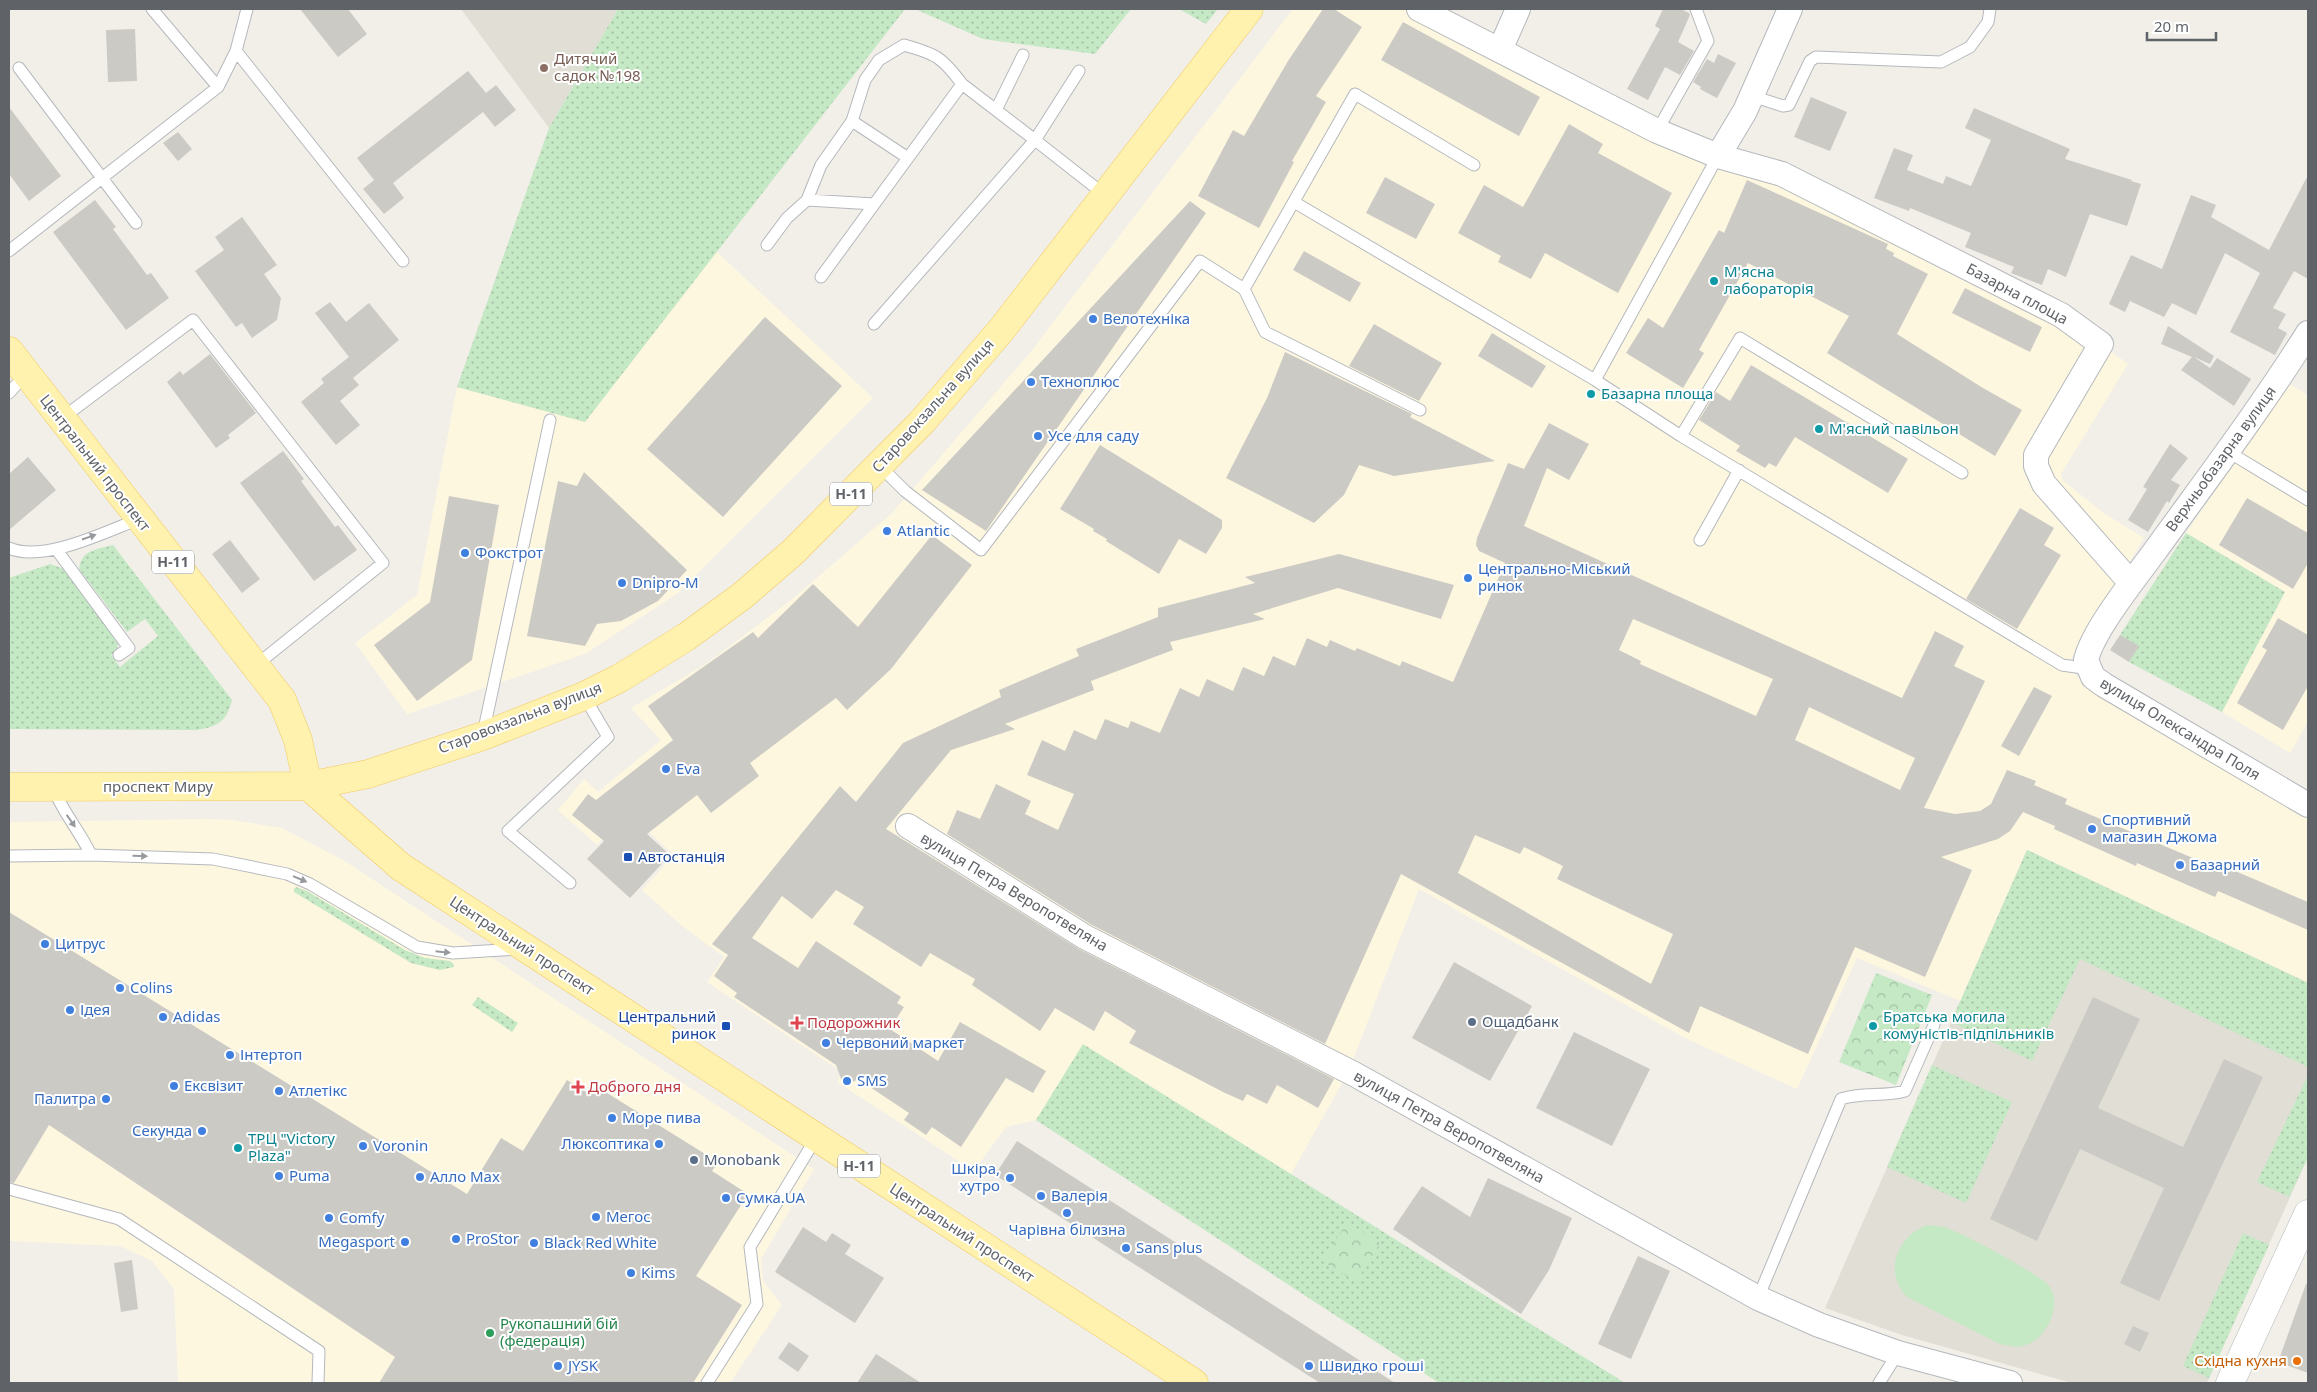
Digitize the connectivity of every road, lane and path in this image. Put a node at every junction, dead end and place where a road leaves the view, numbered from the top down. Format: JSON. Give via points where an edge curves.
{"nodes":[{"id":1,"x":152,"y":9,"type":"edge"},
{"id":2,"x":247,"y":9,"type":"edge"},
{"id":3,"x":1249,"y":9,"type":"edge"},
{"id":4,"x":1419,"y":9,"type":"edge"},
{"id":5,"x":1518,"y":9,"type":"edge"},
{"id":6,"x":1696,"y":9,"type":"edge"},
{"id":7,"x":1790,"y":9,"type":"edge"},
{"id":8,"x":1990,"y":9,"type":"edge"},
{"id":9,"x":1500,"y":50,"type":"junction"},
{"id":10,"x":236,"y":51,"type":"junction"},
{"id":11,"x":1023,"y":55,"type":"dead end"},
{"id":12,"x":19,"y":68,"type":"dead end"},
{"id":13,"x":1079,"y":71,"type":"dead end"},
{"id":14,"x":962,"y":84,"type":"junction"},
{"id":15,"x":218,"y":86,"type":"junction"},
{"id":16,"x":1752,"y":96,"type":"junction"},
{"id":17,"x":996,"y":110,"type":"junction"},
{"id":18,"x":852,"y":121,"type":"junction"},
{"id":19,"x":1657,"y":131,"type":"junction"},
{"id":20,"x":1035,"y":140,"type":"junction"},
{"id":21,"x":1718,"y":156,"type":"junction"},
{"id":22,"x":908,"y":158,"type":"junction"},
{"id":23,"x":1474,"y":165,"type":"dead end"},
{"id":24,"x":102,"y":177,"type":"junction"},
{"id":25,"x":1105,"y":195,"type":"junction"},
{"id":26,"x":807,"y":200,"type":"junction"},
{"id":27,"x":1294,"y":202,"type":"junction"},
{"id":28,"x":874,"y":204,"type":"junction"},
{"id":29,"x":136,"y":224,"type":"dead end"},
{"id":30,"x":767,"y":245,"type":"dead end"},
{"id":31,"x":9,"y":251,"type":"edge"},
{"id":32,"x":403,"y":261,"type":"dead end"},
{"id":33,"x":821,"y":277,"type":"dead end"},
{"id":34,"x":1244,"y":289,"type":"junction"},
{"id":35,"x":874,"y":324,"type":"dead end"},
{"id":36,"x":2308,"y":333,"type":"edge"},
{"id":37,"x":9,"y":352,"type":"edge"},
{"id":38,"x":1595,"y":380,"type":"junction"},
{"id":39,"x":17,"y":384,"type":"edge"},
{"id":40,"x":1420,"y":410,"type":"dead end"},
{"id":41,"x":61,"y":419,"type":"junction"},
{"id":42,"x":550,"y":420,"type":"dead end"},
{"id":43,"x":1681,"y":436,"type":"junction"},
{"id":44,"x":2227,"y":451,"type":"junction"},
{"id":45,"x":879,"y":465,"type":"junction"},
{"id":46,"x":1739,"y":470,"type":"junction"},
{"id":47,"x":1962,"y":473,"type":"dead end"},
{"id":48,"x":2308,"y":500,"type":"edge"},
{"id":49,"x":139,"y":519,"type":"junction"},
{"id":50,"x":1700,"y":540,"type":"dead end"},
{"id":51,"x":9,"y":548,"type":"edge"},
{"id":52,"x":56,"y":548,"type":"junction"},
{"id":53,"x":2131,"y":584,"type":"junction"},
{"id":54,"x":119,"y":655,"type":"dead end"},
{"id":55,"x":255,"y":666,"type":"junction"},
{"id":56,"x":2090,"y":669,"type":"junction"},
{"id":57,"x":584,"y":696,"type":"junction"},
{"id":58,"x":483,"y":736,"type":"junction"},
{"id":59,"x":308,"y":786,"type":"junction"},
{"id":60,"x":9,"y":787,"type":"edge"},
{"id":61,"x":53,"y":787,"type":"junction"},
{"id":62,"x":2308,"y":805,"type":"edge"},
{"id":63,"x":908,"y":826,"type":"dead end"},
{"id":64,"x":91,"y":855,"type":"junction"},
{"id":65,"x":9,"y":856,"type":"edge"},
{"id":66,"x":570,"y":883,"type":"dead end"},
{"id":67,"x":525,"y":948,"type":"junction"},
{"id":68,"x":1934,"y":1025,"type":"dead end"},
{"id":69,"x":816,"y":1138,"type":"junction"},
{"id":70,"x":9,"y":1189,"type":"edge"},
{"id":71,"x":2308,"y":1214,"type":"edge"},
{"id":72,"x":1758,"y":1298,"type":"junction"},
{"id":73,"x":1898,"y":1353,"type":"junction"},
{"id":74,"x":318,"y":1383,"type":"edge"},
{"id":75,"x":707,"y":1383,"type":"edge"},
{"id":76,"x":1194,"y":1383,"type":"edge"},
{"id":77,"x":1879,"y":1383,"type":"edge"},
{"id":78,"x":2010,"y":1383,"type":"edge"},
{"id":79,"x":2230,"y":1383,"type":"edge"}],
"edges":[{"from":1,"to":15,"type":"lane"},
{"from":2,"to":10,"type":"lane"},
{"from":3,"to":25,"type":"main road","name":"Старовокзальна вулиця","number":"Н-11"},
{"from":4,"to":9,"type":"street","name":"Базарна площа"},
{"from":5,"to":9,"type":"street"},
{"from":6,"to":19,"type":"lane","via":[[1708,41]]},
{"from":7,"to":16,"type":"street"},
{"from":8,"to":16,"type":"lane","via":[[1988,22],[1970,47],[1941,62],[1816,56],[1810,61],[1789,105]]},
{"from":9,"to":19,"type":"street","name":"Базарна площа"},
{"from":10,"to":15,"type":"lane"},
{"from":10,"to":32,"type":"lane"},
{"from":11,"to":17,"type":"lane"},
{"from":12,"to":24,"type":"lane"},
{"from":13,"to":20,"type":"lane"},
{"from":14,"to":17,"type":"lane"},
{"from":14,"to":18,"type":"lane","via":[[934,54],[904,45],[878,60],[864,80]]},
{"from":14,"to":22,"type":"lane"},
{"from":15,"to":24,"type":"lane"},
{"from":16,"to":21,"type":"street"},
{"from":17,"to":20,"type":"lane"},
{"from":18,"to":22,"type":"lane"},
{"from":18,"to":26,"type":"lane","via":[[821,166]]},
{"from":19,"to":21,"type":"street","name":"Базарна площа"},
{"from":20,"to":25,"type":"lane"},
{"from":20,"to":35,"type":"lane"},
{"from":21,"to":38,"type":"lane"},
{"from":21,"to":53,"type":"street","name":"Базарна площа","via":[[1782,174],[2061,315],[2101,344],[2036,455],[2036,466],[2044,484]]},
{"from":22,"to":28,"type":"lane"},
{"from":23,"to":27,"type":"lane","via":[[1355,94]]},
{"from":24,"to":29,"type":"lane"},
{"from":24,"to":31,"type":"lane"},
{"from":25,"to":45,"type":"main road","name":"Старовокзальна вулиця","number":"Н-11","via":[[1002,329],[921,423]]},
{"from":26,"to":28,"type":"lane"},
{"from":26,"to":30,"type":"lane","via":[[787,218]]},
{"from":27,"to":34,"type":"lane"},
{"from":27,"to":38,"type":"lane"},
{"from":28,"to":33,"type":"lane"},
{"from":34,"to":40,"type":"lane","via":[[1265,332]]},
{"from":34,"to":45,"type":"lane","via":[[1200,261],[982,550],[905,491]]},
{"from":36,"to":44,"type":"street","name":"Верхньобазарна вулиця","via":[[2276,385]]},
{"from":37,"to":39,"type":"main road","name":"Центральний проспект","number":"Н-11"},
{"from":38,"to":43,"type":"lane"},
{"from":39,"to":41,"type":"main road","name":"Центральний проспект","number":"Н-11"},
{"from":41,"to":49,"type":"main road","name":"Центральний проспект","number":"Н-11"},
{"from":41,"to":55,"type":"lane","via":[[193,320],[383,563]]},
{"from":42,"to":58,"type":"lane"},
{"from":43,"to":46,"type":"lane"},
{"from":43,"to":47,"type":"lane","via":[[1740,338]]},
{"from":44,"to":48,"type":"lane"},
{"from":44,"to":53,"type":"street","name":"Верхньобазарна вулиця"},
{"from":45,"to":57,"type":"main road","name":"Старовокзальна вулиця","number":"Н-11","via":[[793,552],[742,596],[686,637]]},
{"from":46,"to":50,"type":"lane"},
{"from":46,"to":56,"type":"lane","via":[[2062,665]]},
{"from":52,"to":49,"type":"lane","one_way":true},
{"from":49,"to":55,"type":"main road","name":"Центральний проспект","number":"Н-11"},
{"from":51,"to":52,"type":"lane","via":[[31,554]]},
{"from":52,"to":54,"type":"lane","via":[[129,648]]},
{"from":53,"to":56,"type":"street","name":"вулиця Олександра Поля","via":[[2092,643],[2086,660]]},
{"from":55,"to":59,"type":"main road","name":"Центральний проспект","number":"Н-11","via":[[282,700],[298,740]]},
{"from":56,"to":62,"type":"street","name":"вулиця Олександра Поля","via":[[2094,677],[2114,692]]},
{"from":57,"to":58,"type":"main road","name":"Старовокзальна вулиця","number":"Н-11"},
{"from":57,"to":66,"type":"lane","via":[[608,737],[508,831]]},
{"from":58,"to":59,"type":"main road","name":"Старовокзальна вулиця","number":"Н-11","via":[[368,774]]},
{"from":59,"to":61,"type":"main road","name":"проспект Миру","number":"Н-11"},
{"from":59,"to":67,"type":"main road","name":"Центральний проспект","number":"Н-11","via":[[401,867]]},
{"from":60,"to":61,"type":"main road","name":"проспект Миру","number":"Н-11"},
{"from":61,"to":64,"type":"lane","one_way":true,"via":[[60,806],[82,836]]},
{"from":63,"to":72,"type":"street","name":"вулиця Петра Веропотвеляна","via":[[1084,937],[1354,1074]]},
{"from":64,"to":65,"type":"lane"},
{"from":64,"to":67,"type":"lane","one_way":true,"via":[[213,859],[287,874],[422,949],[453,953]]},
{"from":67,"to":69,"type":"main road","name":"Центральний проспект","number":"Н-11"},
{"from":68,"to":72,"type":"lane","via":[[1905,1091],[1841,1098]]},
{"from":69,"to":75,"type":"lane","via":[[750,1247],[757,1304]]},
{"from":69,"to":76,"type":"main road","name":"Центральний проспект","number":"Н-11"},
{"from":70,"to":74,"type":"lane","via":[[119,1219],[319,1350]]},
{"from":71,"to":79,"type":"street"},
{"from":72,"to":73,"type":"street","name":"вулиця Петра Веропотвеляна","via":[[1819,1325]]},
{"from":73,"to":77,"type":"lane"},
{"from":73,"to":78,"type":"street","name":"вулиця Петра Веропотвеляна"}]}
